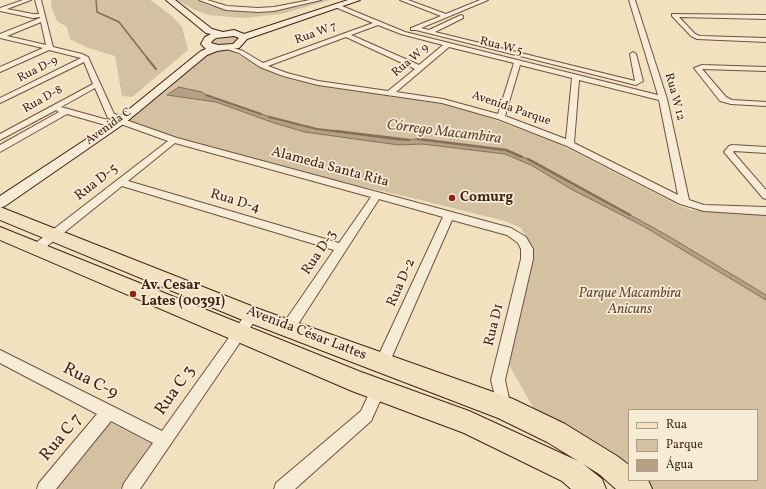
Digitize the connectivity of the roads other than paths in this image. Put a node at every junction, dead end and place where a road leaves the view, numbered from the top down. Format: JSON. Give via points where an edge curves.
{"nodes":[{"id":1,"x":28,"y":0,"type":"edge"},
{"id":2,"x":38,"y":0,"type":"edge"},
{"id":3,"x":165,"y":0,"type":"edge"},
{"id":4,"x":170,"y":0,"type":"edge"},
{"id":5,"x":202,"y":0,"type":"edge"},
{"id":6,"x":318,"y":0,"type":"edge"},
{"id":7,"x":356,"y":0,"type":"edge"},
{"id":8,"x":403,"y":0,"type":"edge"},
{"id":9,"x":484,"y":0,"type":"edge"},
{"id":10,"x":632,"y":0,"type":"edge"},
{"id":11,"x":339,"y":3,"type":"edge"},
{"id":12,"x":1,"y":10,"type":"edge"},
{"id":13,"x":446,"y":16,"type":"junction"},
{"id":14,"x":43,"y":17,"type":"junction"},
{"id":15,"x":461,"y":17,"type":"dead end"},
{"id":16,"x":766,"y":17,"type":"edge"},
{"id":17,"x":378,"y":23,"type":"junction"},
{"id":18,"x":416,"y":28,"type":"junction"},
{"id":19,"x":429,"y":32,"type":"junction"},
{"id":20,"x":403,"y":33,"type":"junction"},
{"id":21,"x":221,"y":34,"type":"junction"},
{"id":22,"x":346,"y":34,"type":"junction"},
{"id":23,"x":1,"y":36,"type":"edge"},
{"id":24,"x":240,"y":36,"type":"junction"},
{"id":25,"x":766,"y":40,"type":"edge"},
{"id":26,"x":446,"y":45,"type":"junction"},
{"id":27,"x":222,"y":46,"type":"junction"},
{"id":28,"x":50,"y":47,"type":"junction"},
{"id":29,"x":633,"y":54,"type":"dead end"},
{"id":30,"x":86,"y":58,"type":"junction"},
{"id":31,"x":517,"y":62,"type":"junction"},
{"id":32,"x":262,"y":66,"type":"junction"},
{"id":33,"x":419,"y":68,"type":"junction"},
{"id":34,"x":766,"y":69,"type":"edge"},
{"id":35,"x":1,"y":70,"type":"edge"},
{"id":36,"x":576,"y":77,"type":"junction"},
{"id":37,"x":98,"y":84,"type":"junction"},
{"id":38,"x":390,"y":93,"type":"junction"},
{"id":39,"x":663,"y":99,"type":"junction"},
{"id":40,"x":0,"y":101,"type":"edge"},
{"id":41,"x":766,"y":104,"type":"edge"},
{"id":42,"x":54,"y":108,"type":"junction"},
{"id":43,"x":66,"y":111,"type":"junction"},
{"id":44,"x":501,"y":117,"type":"junction"},
{"id":45,"x":117,"y":121,"type":"junction"},
{"id":46,"x":0,"y":139,"type":"edge"},
{"id":47,"x":174,"y":140,"type":"junction"},
{"id":48,"x":9,"y":143,"type":"junction"},
{"id":49,"x":570,"y":144,"type":"junction"},
{"id":50,"x":0,"y":149,"type":"edge"},
{"id":51,"x":766,"y":150,"type":"edge"},
{"id":52,"x":120,"y":182,"type":"junction"},
{"id":53,"x":376,"y":195,"type":"junction"},
{"id":54,"x":766,"y":196,"type":"edge"},
{"id":55,"x":0,"y":198,"type":"edge"},
{"id":56,"x":684,"y":202,"type":"junction"},
{"id":57,"x":0,"y":203,"type":"edge"},
{"id":58,"x":766,"y":211,"type":"edge"},
{"id":59,"x":0,"y":213,"type":"edge"},
{"id":60,"x":449,"y":215,"type":"junction"},
{"id":61,"x":0,"y":233,"type":"edge"},
{"id":62,"x":54,"y":235,"type":"junction"},
{"id":63,"x":37,"y":248,"type":"junction"},
{"id":64,"x":341,"y":248,"type":"junction"},
{"id":65,"x":527,"y":249,"type":"joint"},
{"id":66,"x":252,"y":315,"type":"junction"},
{"id":67,"x":288,"y":328,"type":"junction"},
{"id":68,"x":239,"y":334,"type":"junction"},
{"id":69,"x":0,"y":356,"type":"edge"},
{"id":70,"x":382,"y":363,"type":"junction"},
{"id":71,"x":378,"y":390,"type":"junction"},
{"id":72,"x":504,"y":408,"type":"junction"},
{"id":73,"x":108,"y":412,"type":"junction"},
{"id":74,"x":164,"y":440,"type":"junction"},
{"id":75,"x":45,"y":489,"type":"edge"},
{"id":76,"x":130,"y":489,"type":"edge"},
{"id":77,"x":282,"y":489,"type":"edge"},
{"id":78,"x":592,"y":489,"type":"edge"},
{"id":79,"x":638,"y":489,"type":"edge"}],
"edges":[{"from":1,"to":12,"type":"street"},
{"from":2,"to":14,"type":"street"},
{"from":3,"to":27,"type":"street","name":"Avenida Parque"},
{"from":4,"to":21,"type":"street","via":[[209,31]]},
{"from":5,"to":6,"type":"street","via":[[226,8],[258,10]]},
{"from":7,"to":11,"type":"street"},
{"from":8,"to":13,"type":"street"},
{"from":9,"to":13,"type":"street"},
{"from":10,"to":39,"type":"street","name":"Rua W 12"},
{"from":11,"to":17,"type":"street","name":"Rua W 5"},
{"from":11,"to":24,"type":"street"},
{"from":12,"to":14,"type":"street"},
{"from":13,"to":18,"type":"street"},
{"from":14,"to":23,"type":"street"},
{"from":14,"to":28,"type":"street"},
{"from":15,"to":19,"type":"street"},
{"from":16,"to":25,"type":"street","via":[[674,15],[699,38]]},
{"from":17,"to":20,"type":"street","name":"Rua W 5"},
{"from":17,"to":22,"type":"street","name":"Rua W 7"},
{"from":18,"to":19,"type":"street"},
{"from":18,"to":20,"type":"street"},
{"from":19,"to":29,"type":"street","via":[[636,82],[639,81]]},
{"from":20,"to":26,"type":"street","name":"Rua W 5"},
{"from":21,"to":24,"type":"street"},
{"from":21,"to":27,"type":"street","name":"Avenida C"},
{"from":22,"to":32,"type":"street","name":"Rua W 7"},
{"from":22,"to":33,"type":"street"},
{"from":23,"to":28,"type":"street"},
{"from":24,"to":27,"type":"street","via":[[242,42]]},
{"from":26,"to":31,"type":"street","name":"Rua W 5"},
{"from":26,"to":33,"type":"street","name":"Rua W 9"},
{"from":27,"to":32,"type":"street","name":"Avenida Parque"},
{"from":27,"to":45,"type":"street","name":"Avenida C","via":[[204,53]]},
{"from":28,"to":30,"type":"street"},
{"from":28,"to":35,"type":"street"},
{"from":30,"to":37,"type":"street","name":"Alameda Santa Rita"},
{"from":30,"to":40,"type":"street","name":"Rua D-9"},
{"from":31,"to":36,"type":"street","name":"Rua W 5"},
{"from":31,"to":44,"type":"street"},
{"from":32,"to":38,"type":"street","name":"Avenida Parque","via":[[318,83]]},
{"from":33,"to":38,"type":"street","name":"Rua W 9"},
{"from":34,"to":41,"type":"street","via":[[697,68],[723,99],[731,102]]},
{"from":36,"to":39,"type":"street","name":"Rua W 5"},
{"from":36,"to":49,"type":"street"},
{"from":37,"to":42,"type":"street","name":"Rua D-8"},
{"from":37,"to":45,"type":"street","name":"Alameda Santa Rita","via":[[111,116]]},
{"from":38,"to":44,"type":"street","name":"Avenida Parque","via":[[443,101]]},
{"from":39,"to":56,"type":"street","name":"Rua W 12"},
{"from":42,"to":43,"type":"street"},
{"from":42,"to":46,"type":"street","name":"Rua D-8"},
{"from":43,"to":45,"type":"street"},
{"from":43,"to":48,"type":"street"},
{"from":44,"to":49,"type":"street","name":"Avenida Parque"},
{"from":45,"to":47,"type":"street","name":"Alameda Santa Rita"},
{"from":45,"to":55,"type":"street","name":"Avenida C"},
{"from":45,"to":57,"type":"street","name":"Avenida C"},
{"from":46,"to":48,"type":"street"},
{"from":47,"to":52,"type":"street","name":"Rua D-5"},
{"from":47,"to":53,"type":"street","name":"Alameda Santa Rita"},
{"from":48,"to":50,"type":"street"},
{"from":49,"to":56,"type":"street","name":"Avenida Parque"},
{"from":51,"to":54,"type":"street","via":[[732,148],[728,152]]},
{"from":52,"to":62,"type":"street","name":"Rua D-5"},
{"from":52,"to":64,"type":"street","name":"Rua D-4"},
{"from":53,"to":60,"type":"street","name":"Alameda Santa Rita"},
{"from":53,"to":64,"type":"street","name":"Rua D-3"},
{"from":56,"to":58,"type":"street","name":"Avenida Parque","via":[[704,208]]},
{"from":59,"to":62,"type":"main road","name":"Avenida César Lattes"},
{"from":60,"to":65,"type":"street","name":"Alameda Santa Rita","via":[[511,232],[522,240]]},
{"from":60,"to":70,"type":"street","name":"Rua D-2"},
{"from":61,"to":63,"type":"main road","name":"Avenida César Lattes"},
{"from":62,"to":63,"type":"street","name":"Rua D-5"},
{"from":62,"to":66,"type":"main road","name":"Avenida César Lattes"},
{"from":63,"to":68,"type":"main road","name":"Avenida César Lattes"},
{"from":64,"to":67,"type":"street","name":"Rua D-3"},
{"from":65,"to":72,"type":"street","name":"Rua D1","via":[[527,260],[498,380]]},
{"from":66,"to":67,"type":"main road","name":"Avenida César Lattes"},
{"from":66,"to":68,"type":"street","name":"Rua C 3"},
{"from":67,"to":70,"type":"main road","name":"Avenida César Lattes"},
{"from":68,"to":71,"type":"main road","name":"Avenida César Lattes"},
{"from":68,"to":74,"type":"street","name":"Rua C 3"},
{"from":69,"to":73,"type":"street","name":"Rua C-9"},
{"from":70,"to":72,"type":"main road","name":"Avenida César Lattes"},
{"from":71,"to":77,"type":"street","via":[[366,416]]},
{"from":71,"to":78,"type":"main road","name":"Avenida César Lattes","via":[[469,423],[571,472]]},
{"from":72,"to":79,"type":"main road","name":"Avenida César Lattes","via":[[556,433],[608,465]]},
{"from":73,"to":74,"type":"street","name":"Rua C-9"},
{"from":73,"to":75,"type":"street","name":"Rua C 7"},
{"from":74,"to":76,"type":"street","name":"Rua C 3"}]}
